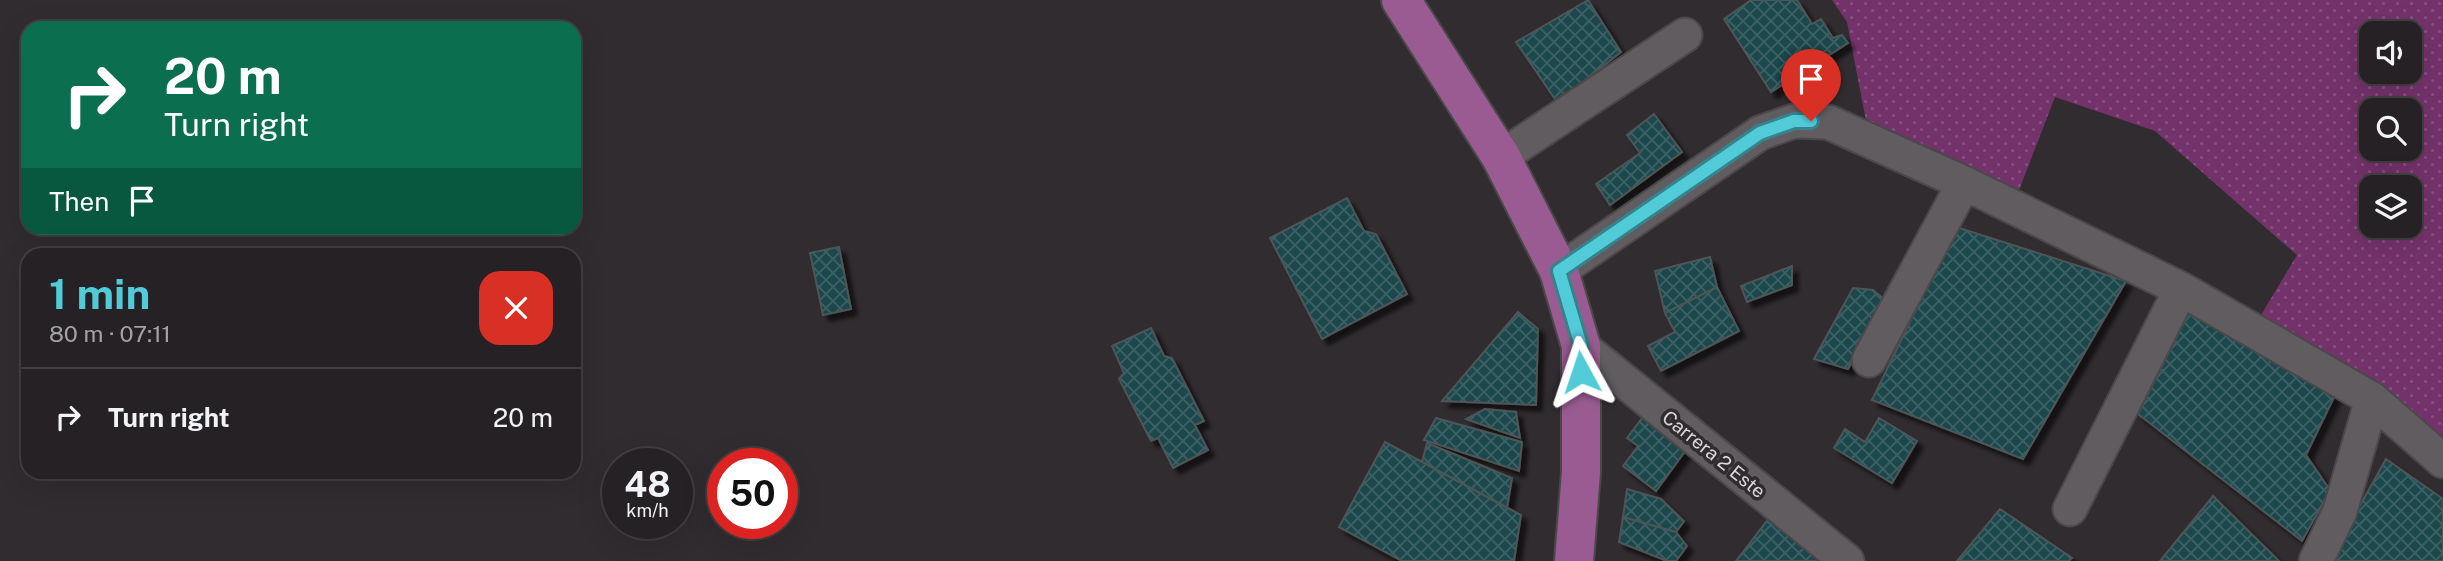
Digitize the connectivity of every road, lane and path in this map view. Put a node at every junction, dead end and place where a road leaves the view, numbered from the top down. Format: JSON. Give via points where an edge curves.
{"nodes":[{"id":1,"x":1401,"y":0,"type":"edge"},
{"id":2,"x":1685,"y":35,"type":"dead end"},
{"id":3,"x":1501,"y":157,"type":"junction"},
{"id":4,"x":1964,"y":183,"type":"junction"},
{"id":5,"x":1559,"y":271,"type":"junction"},
{"id":6,"x":2180,"y":289,"type":"junction"},
{"id":7,"x":1581,"y":346,"type":"junction"},
{"id":8,"x":1869,"y":360,"type":"dead end"},
{"id":9,"x":2372,"y":400,"type":"junction"},
{"id":10,"x":2443,"y":461,"type":"edge"},
{"id":11,"x":2070,"y":509,"type":"dead end"},
{"id":12,"x":1574,"y":561,"type":"edge"},
{"id":13,"x":1847,"y":561,"type":"edge"},
{"id":14,"x":2316,"y":561,"type":"edge"}],
"edges":[{"from":1,"to":3,"type":"main road"},
{"from":2,"to":3,"type":"street"},
{"from":3,"to":5,"type":"main road"},
{"from":4,"to":5,"type":"street","via":[[1828,122],[1794,121],[1760,133]]},
{"from":4,"to":6,"type":"street"},
{"from":4,"to":8,"type":"street"},
{"from":5,"to":7,"type":"main road"},
{"from":6,"to":9,"type":"street"},
{"from":6,"to":11,"type":"street"},
{"from":7,"to":12,"type":"main road","via":[[1581,472]]},
{"from":7,"to":13,"type":"street","name":"Carrera 2 Este"},
{"from":9,"to":10,"type":"street"},
{"from":9,"to":14,"type":"street","via":[[2340,511]]}]}
